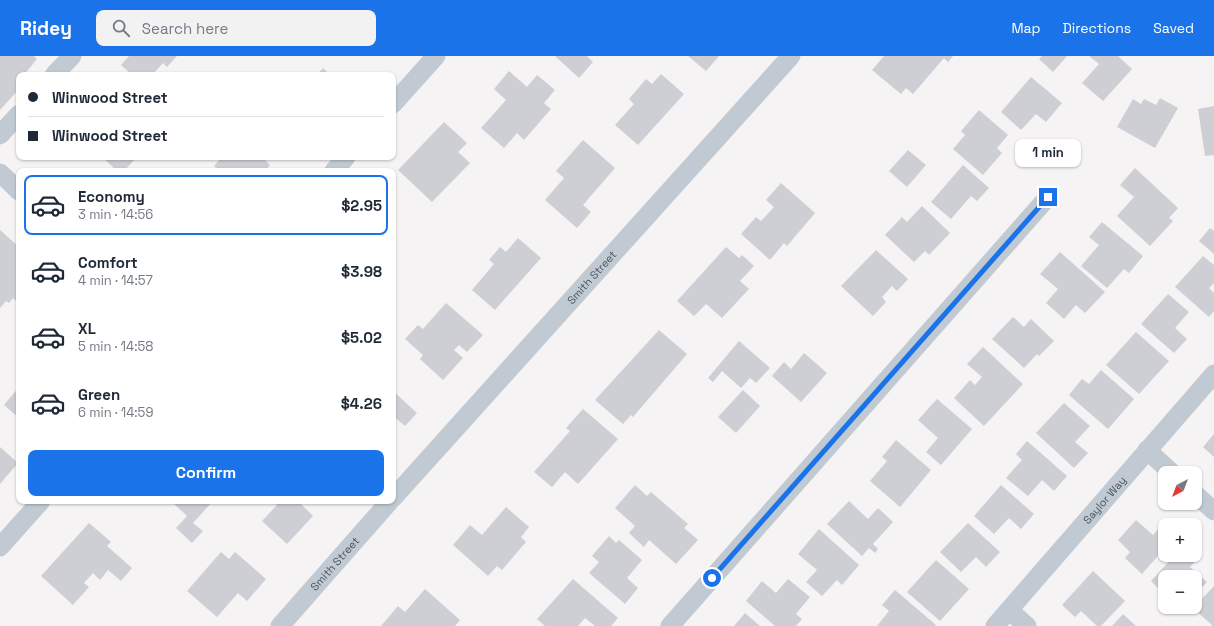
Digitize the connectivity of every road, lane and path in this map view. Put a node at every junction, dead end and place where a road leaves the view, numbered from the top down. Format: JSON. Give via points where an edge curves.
{"nodes":[{"id":1,"x":72,"y":56,"type":"edge"},
{"id":2,"x":436,"y":56,"type":"edge"},
{"id":3,"x":791,"y":56,"type":"edge"},
{"id":4,"x":57,"y":72,"type":"edge"},
{"id":5,"x":396,"y":101,"type":"edge"},
{"id":6,"x":16,"y":117,"type":"edge"},
{"id":7,"x":0,"y":135,"type":"edge"},
{"id":8,"x":343,"y":160,"type":"edge"},
{"id":9,"x":337,"y":168,"type":"edge"},
{"id":10,"x":0,"y":173,"type":"edge"},
{"id":11,"x":16,"y":188,"type":"edge"},
{"id":12,"x":1048,"y":197,"type":"dead end"},
{"id":13,"x":1214,"y":374,"type":"edge"},
{"id":14,"x":1147,"y":450,"type":"junction"},
{"id":15,"x":1164,"y":466,"type":"edge"},
{"id":16,"x":396,"y":495,"type":"edge"},
{"id":17,"x":1202,"y":500,"type":"edge"},
{"id":18,"x":38,"y":504,"type":"edge"},
{"id":19,"x":387,"y":504,"type":"edge"},
{"id":20,"x":1214,"y":511,"type":"edge"},
{"id":21,"x":0,"y":547,"type":"edge"},
{"id":22,"x":1009,"y":610,"type":"junction"},
{"id":23,"x":280,"y":626,"type":"edge"},
{"id":24,"x":670,"y":626,"type":"edge"},
{"id":25,"x":995,"y":626,"type":"edge"},
{"id":26,"x":1027,"y":626,"type":"edge"}],
"edges":[{"from":1,"to":4,"type":"street"},
{"from":2,"to":5,"type":"street"},
{"from":3,"to":16,"type":"street","name":"Smith Street"},
{"from":6,"to":7,"type":"street"},
{"from":8,"to":9,"type":"street"},
{"from":10,"to":11,"type":"street"},
{"from":12,"to":24,"type":"street"},
{"from":13,"to":14,"type":"street","name":"Saylor Way"},
{"from":14,"to":15,"type":"street"},
{"from":14,"to":22,"type":"street","name":"Saylor Way"},
{"from":17,"to":20,"type":"street"},
{"from":18,"to":21,"type":"street"},
{"from":19,"to":23,"type":"street","name":"Smith Street"},
{"from":22,"to":25,"type":"street","name":"Saylor Way"},
{"from":22,"to":26,"type":"street"}]}
